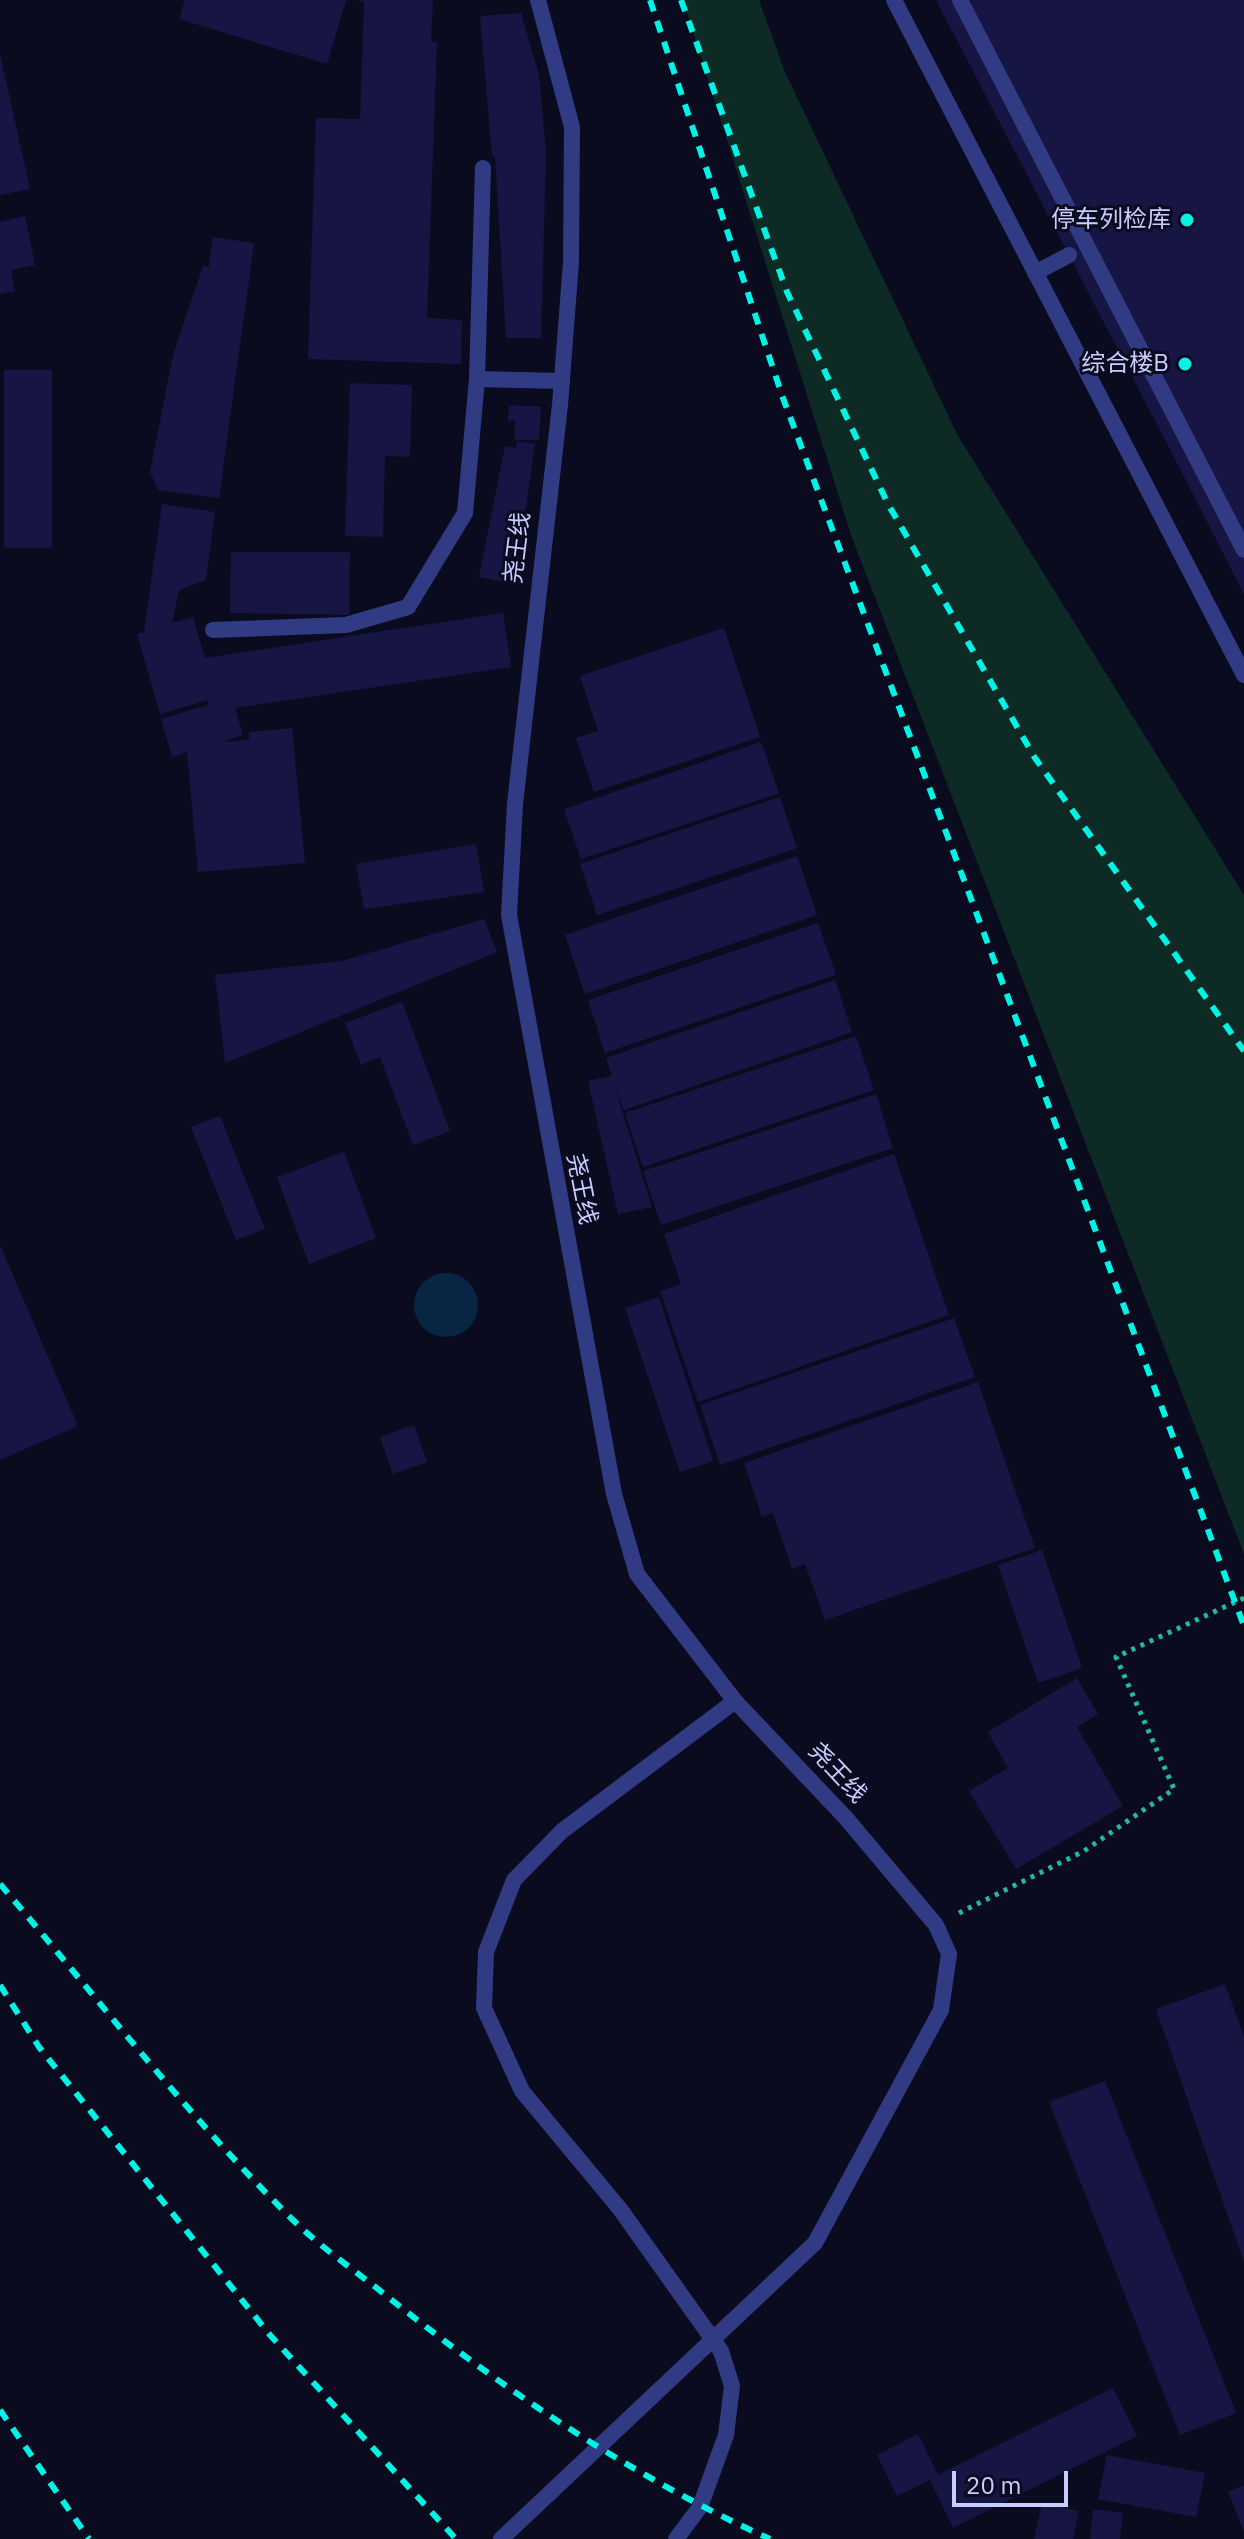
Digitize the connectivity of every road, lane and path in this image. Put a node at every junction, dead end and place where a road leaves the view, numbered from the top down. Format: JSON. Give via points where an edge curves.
{"nodes":[{"id":1,"x":538,"y":0,"type":"edge"},
{"id":2,"x":894,"y":0,"type":"edge"},
{"id":3,"x":960,"y":0,"type":"edge"},
{"id":4,"x":483,"y":168,"type":"dead end"},
{"id":5,"x":1069,"y":255,"type":"dead end"},
{"id":6,"x":1035,"y":273,"type":"junction"},
{"id":7,"x":477,"y":379,"type":"junction"},
{"id":8,"x":562,"y":381,"type":"junction"},
{"id":9,"x":1244,"y":550,"type":"edge"},
{"id":10,"x":213,"y":630,"type":"dead end"},
{"id":11,"x":1244,"y":675,"type":"edge"},
{"id":12,"x":1244,"y":1598,"type":"edge"},
{"id":13,"x":735,"y":1701,"type":"junction"},
{"id":14,"x":936,"y":1925,"type":"junction"},
{"id":15,"x":501,"y":2539,"type":"edge"},
{"id":16,"x":676,"y":2539,"type":"edge"}],
"edges":[{"from":1,"to":8,"type":"street","name":"尧王线","via":[[572,127],[571,262]]},
{"from":2,"to":6,"type":"street"},
{"from":3,"to":9,"type":"street"},
{"from":4,"to":7,"type":"street"},
{"from":5,"to":6,"type":"street"},
{"from":6,"to":11,"type":"street"},
{"from":7,"to":8,"type":"street"},
{"from":7,"to":10,"type":"street","via":[[465,513],[408,607],[346,625]]},
{"from":8,"to":13,"type":"street","name":"尧王线","via":[[515,804],[509,915],[614,1494],[637,1574]]},
{"from":12,"to":14,"type":"path","via":[[1116,1657],[1174,1789],[1084,1851]]},
{"from":13,"to":14,"type":"street","name":"尧王线","via":[[845,1817]]},
{"from":13,"to":16,"type":"street","via":[[562,1831],[514,1880],[486,1952],[484,2008],[522,2091],[620,2209],[721,2351],[732,2386],[726,2435],[700,2507]]},
{"from":14,"to":15,"type":"street","name":"尧王线","via":[[949,1954],[941,2010],[815,2243]]}]}
